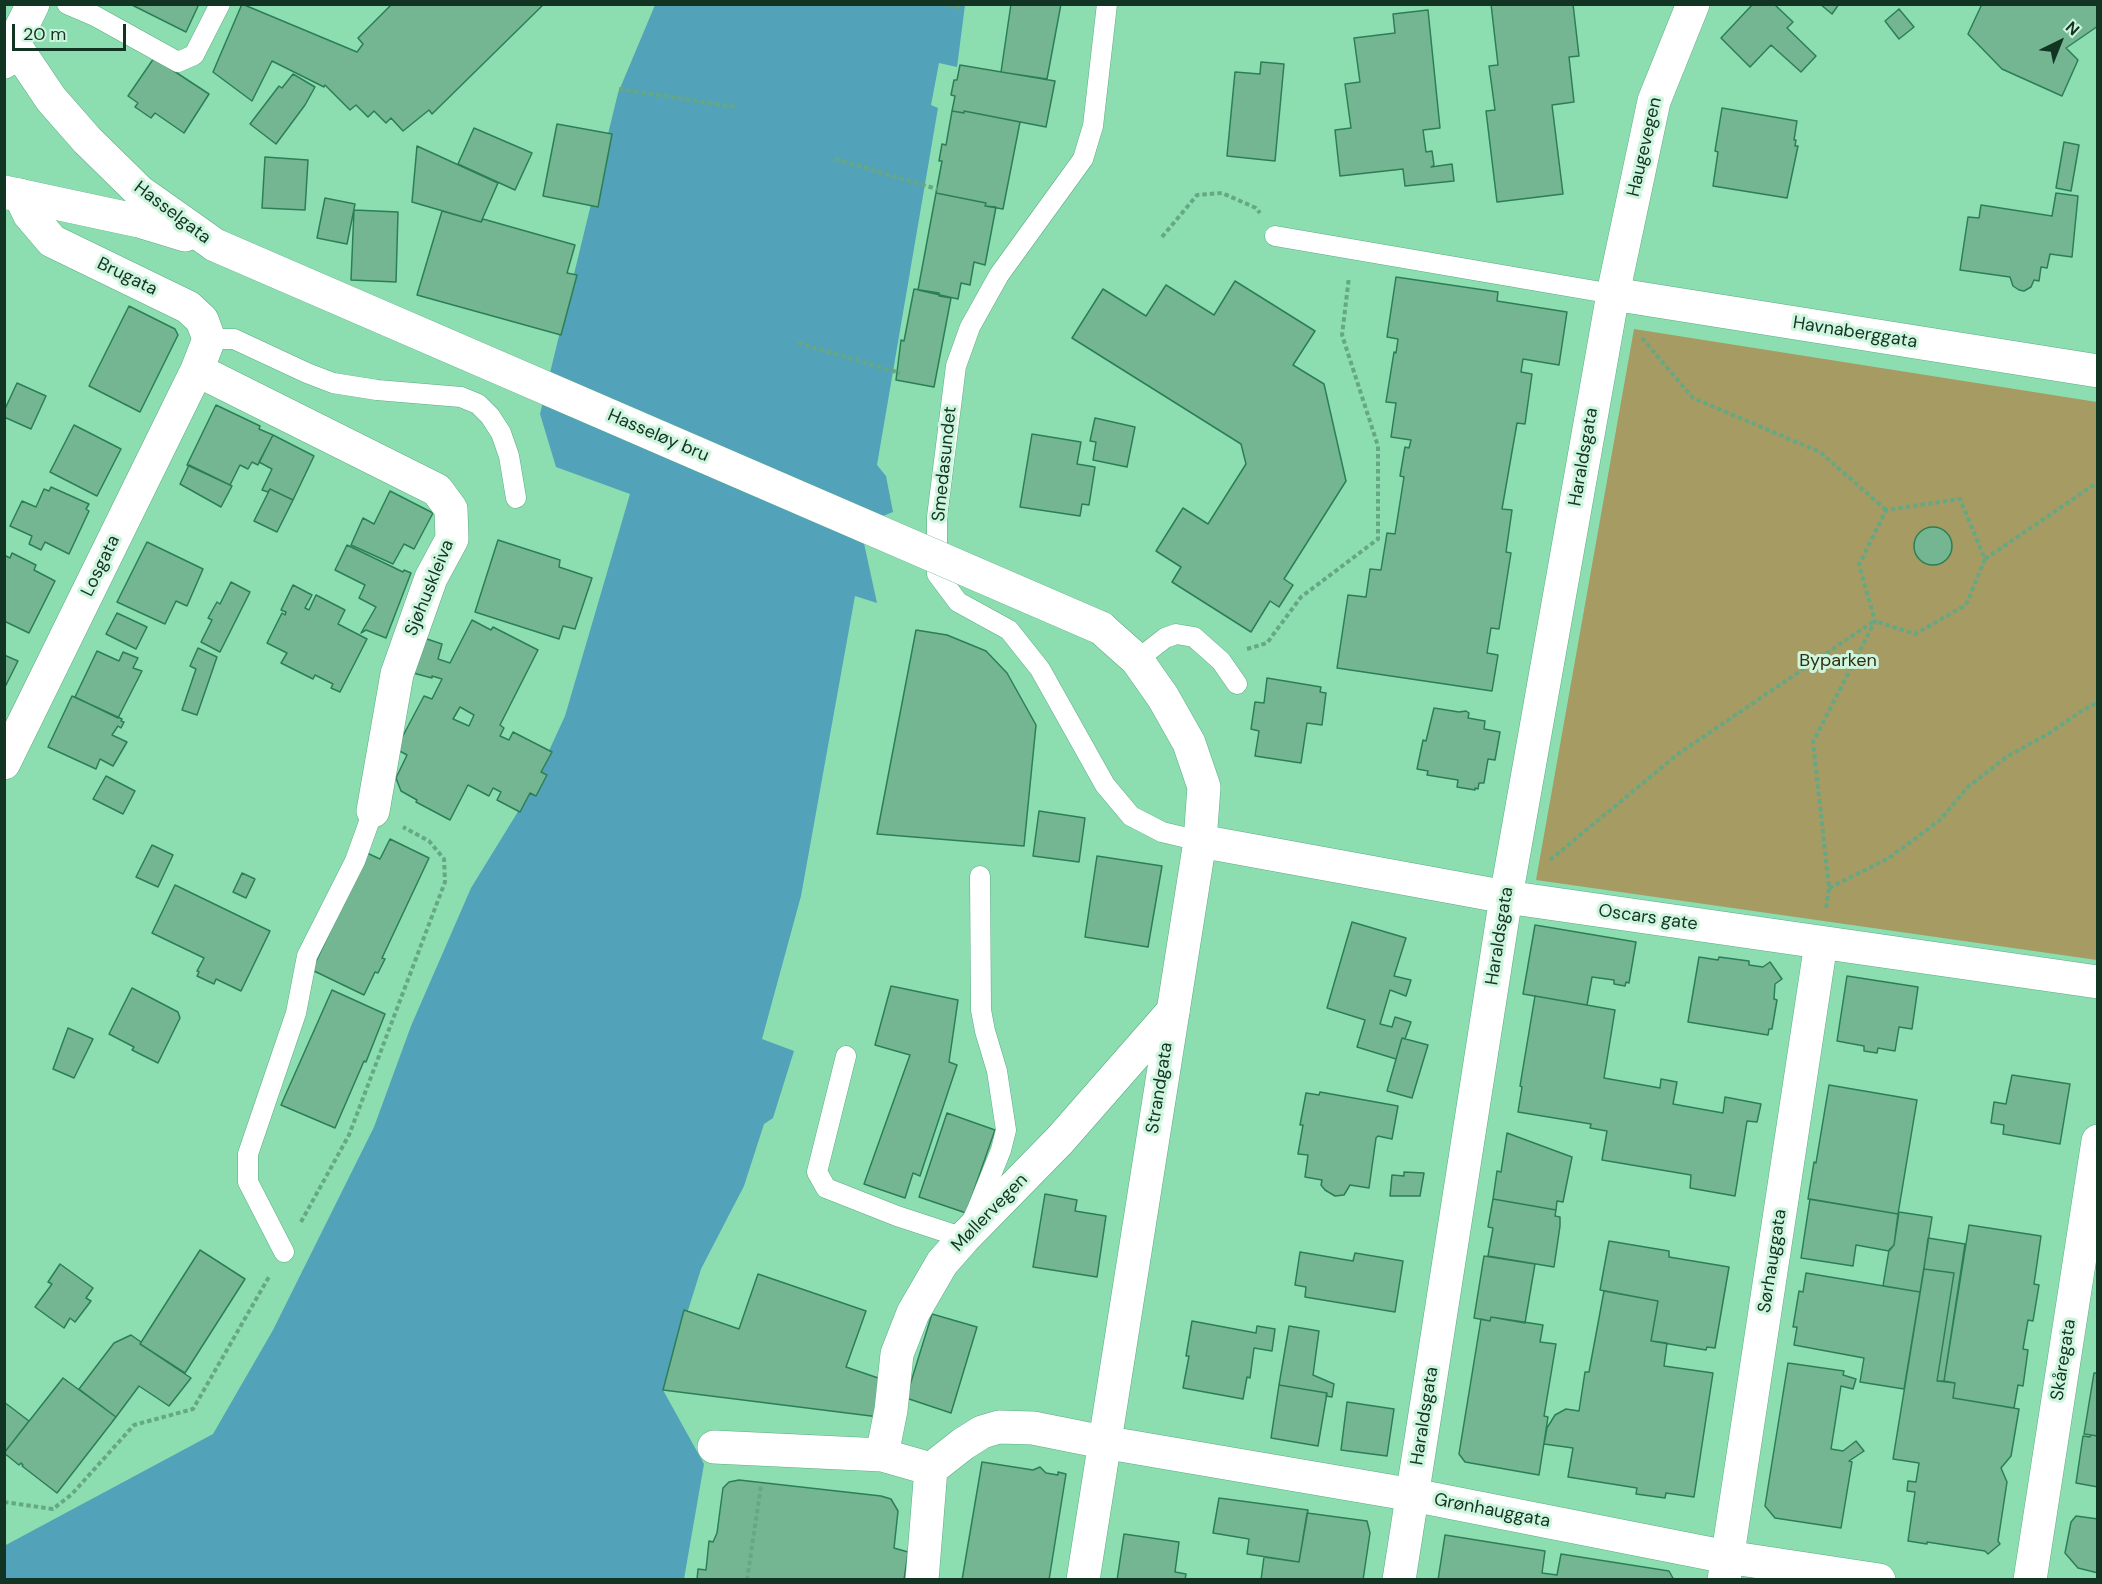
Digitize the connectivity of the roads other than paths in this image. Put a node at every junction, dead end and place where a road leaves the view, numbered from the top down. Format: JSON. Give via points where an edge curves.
{"nodes":[{"id":1,"x":33,"y":4,"type":"edge"},
{"id":2,"x":68,"y":4,"type":"edge"},
{"id":3,"x":220,"y":4,"type":"edge"},
{"id":4,"x":1107,"y":4,"type":"edge"},
{"id":5,"x":1693,"y":4,"type":"edge"},
{"id":6,"x":9,"y":53,"type":"edge"},
{"id":7,"x":12,"y":194,"type":"edge"},
{"id":8,"x":1275,"y":236,"type":"road end"},
{"id":9,"x":215,"y":245,"type":"junction"},
{"id":10,"x":1613,"y":294,"type":"junction"},
{"id":11,"x":208,"y":339,"type":"junction"},
{"id":12,"x":197,"y":370,"type":"junction"},
{"id":13,"x":2097,"y":371,"type":"edge"},
{"id":14,"x":516,"y":498,"type":"dead end"},
{"id":15,"x":1101,"y":628,"type":"joint"},
{"id":16,"x":1137,"y":660,"type":"junction"},
{"id":17,"x":1237,"y":684,"type":"dead end"},
{"id":18,"x":4,"y":763,"type":"edge"},
{"id":19,"x":373,"y":811,"type":"joint"},
{"id":20,"x":1200,"y":841,"type":"junction"},
{"id":21,"x":980,"y":876,"type":"dead end"},
{"id":22,"x":1506,"y":897,"type":"junction"},
{"id":23,"x":1821,"y":943,"type":"junction"},
{"id":24,"x":2097,"y":981,"type":"edge"},
{"id":25,"x":1173,"y":1011,"type":"junction"},
{"id":26,"x":846,"y":1056,"type":"dead end"},
{"id":27,"x":2097,"y":1142,"type":"edge"},
{"id":28,"x":964,"y":1238,"type":"junction"},
{"id":29,"x":284,"y":1252,"type":"dead end"},
{"id":30,"x":1103,"y":1442,"type":"junction"},
{"id":31,"x":714,"y":1447,"type":"dead end"},
{"id":32,"x":882,"y":1455,"type":"junction"},
{"id":33,"x":931,"y":1469,"type":"junction"},
{"id":34,"x":1413,"y":1495,"type":"junction"},
{"id":35,"x":1725,"y":1568,"type":"edge"},
{"id":36,"x":922,"y":1580,"type":"edge"},
{"id":37,"x":1083,"y":1580,"type":"edge"},
{"id":38,"x":1400,"y":1580,"type":"edge"},
{"id":39,"x":1880,"y":1580,"type":"edge"},
{"id":40,"x":2030,"y":1580,"type":"edge"}],
"edges":[{"from":1,"to":6,"type":"street","name":"Hasselgata"},
{"from":2,"to":3,"type":"lane","via":[[178,62],[194,55]]},
{"from":4,"to":20,"type":"lane","name":"Smedasundet","via":[[1093,126],[1083,159],[999,275],[970,327],[956,366],[937,517],[937,574],[958,602],[1009,630],[1040,669],[1105,785],[1131,816],[1162,832]]},
{"from":5,"to":10,"type":"street","name":"Haugevegen","via":[[1654,101]]},
{"from":6,"to":9,"type":"street","name":"Hasselgata","via":[[140,192]]},
{"from":7,"to":9,"type":"street","name":"Hasselgata","via":[[139,221]]},
{"from":7,"to":11,"type":"street","name":"Brugata","via":[[52,241],[188,307],[202,320]]},
{"from":8,"to":10,"type":"lane"},
{"from":9,"to":15,"type":"street","name":"Hasseløy bru","bridge":true},
{"from":10,"to":13,"type":"street","name":"Havnaberggata"},
{"from":10,"to":22,"type":"street","name":"Haraldsgata"},
{"from":11,"to":12,"type":"street"},
{"from":11,"to":14,"type":"lane","via":[[234,339],[333,382],[461,397],[478,404],[501,433]]},
{"from":12,"to":18,"type":"street","name":"Losgata"},
{"from":12,"to":19,"type":"street","name":"Sjøhuskleiva","via":[[437,490],[451,509],[452,539],[432,578],[397,674]]},
{"from":15,"to":16,"type":"street","name":"Strandgata"},
{"from":16,"to":17,"type":"lane","via":[[1176,633],[1194,637],[1221,660]]},
{"from":16,"to":20,"type":"street","name":"Strandgata","via":[[1189,743],[1203,787]]},
{"from":19,"to":29,"type":"lane","via":[[355,861],[307,956],[296,1013],[248,1154],[248,1182]]},
{"from":20,"to":22,"type":"street","name":"Oscars gate"},
{"from":20,"to":25,"type":"street","name":"Strandgata"},
{"from":21,"to":28,"type":"lane","via":[[981,1010],[998,1071],[1006,1130]]},
{"from":22,"to":23,"type":"street","name":"Oscars gate"},
{"from":22,"to":34,"type":"street","name":"Haraldsgata"},
{"from":23,"to":24,"type":"street","name":"Oscars gate"},
{"from":23,"to":35,"type":"street","name":"Sørhauggata"},
{"from":25,"to":28,"type":"street","name":"Møllervegen","via":[[1060,1140]]},
{"from":25,"to":30,"type":"street","name":"Strandgata"},
{"from":26,"to":28,"type":"lane","via":[[817,1172],[826,1188]]},
{"from":27,"to":40,"type":"street","name":"Skåregata"},
{"from":28,"to":32,"type":"street","name":"Møllervegen","via":[[942,1263],[926,1290],[897,1354]]},
{"from":30,"to":33,"type":"street","via":[[1033,1428],[999,1427],[982,1432]]},
{"from":30,"to":34,"type":"street","name":"Grønhauggata"},
{"from":30,"to":37,"type":"street","name":"Strandgata"},
{"from":31,"to":32,"type":"street"},
{"from":32,"to":33,"type":"street"},
{"from":33,"to":36,"type":"street"},
{"from":34,"to":35,"type":"street","name":"Grønhauggata"},
{"from":34,"to":38,"type":"street","name":"Haraldsgata"},
{"from":35,"to":39,"type":"street","name":"Grønhauggata"}]}
